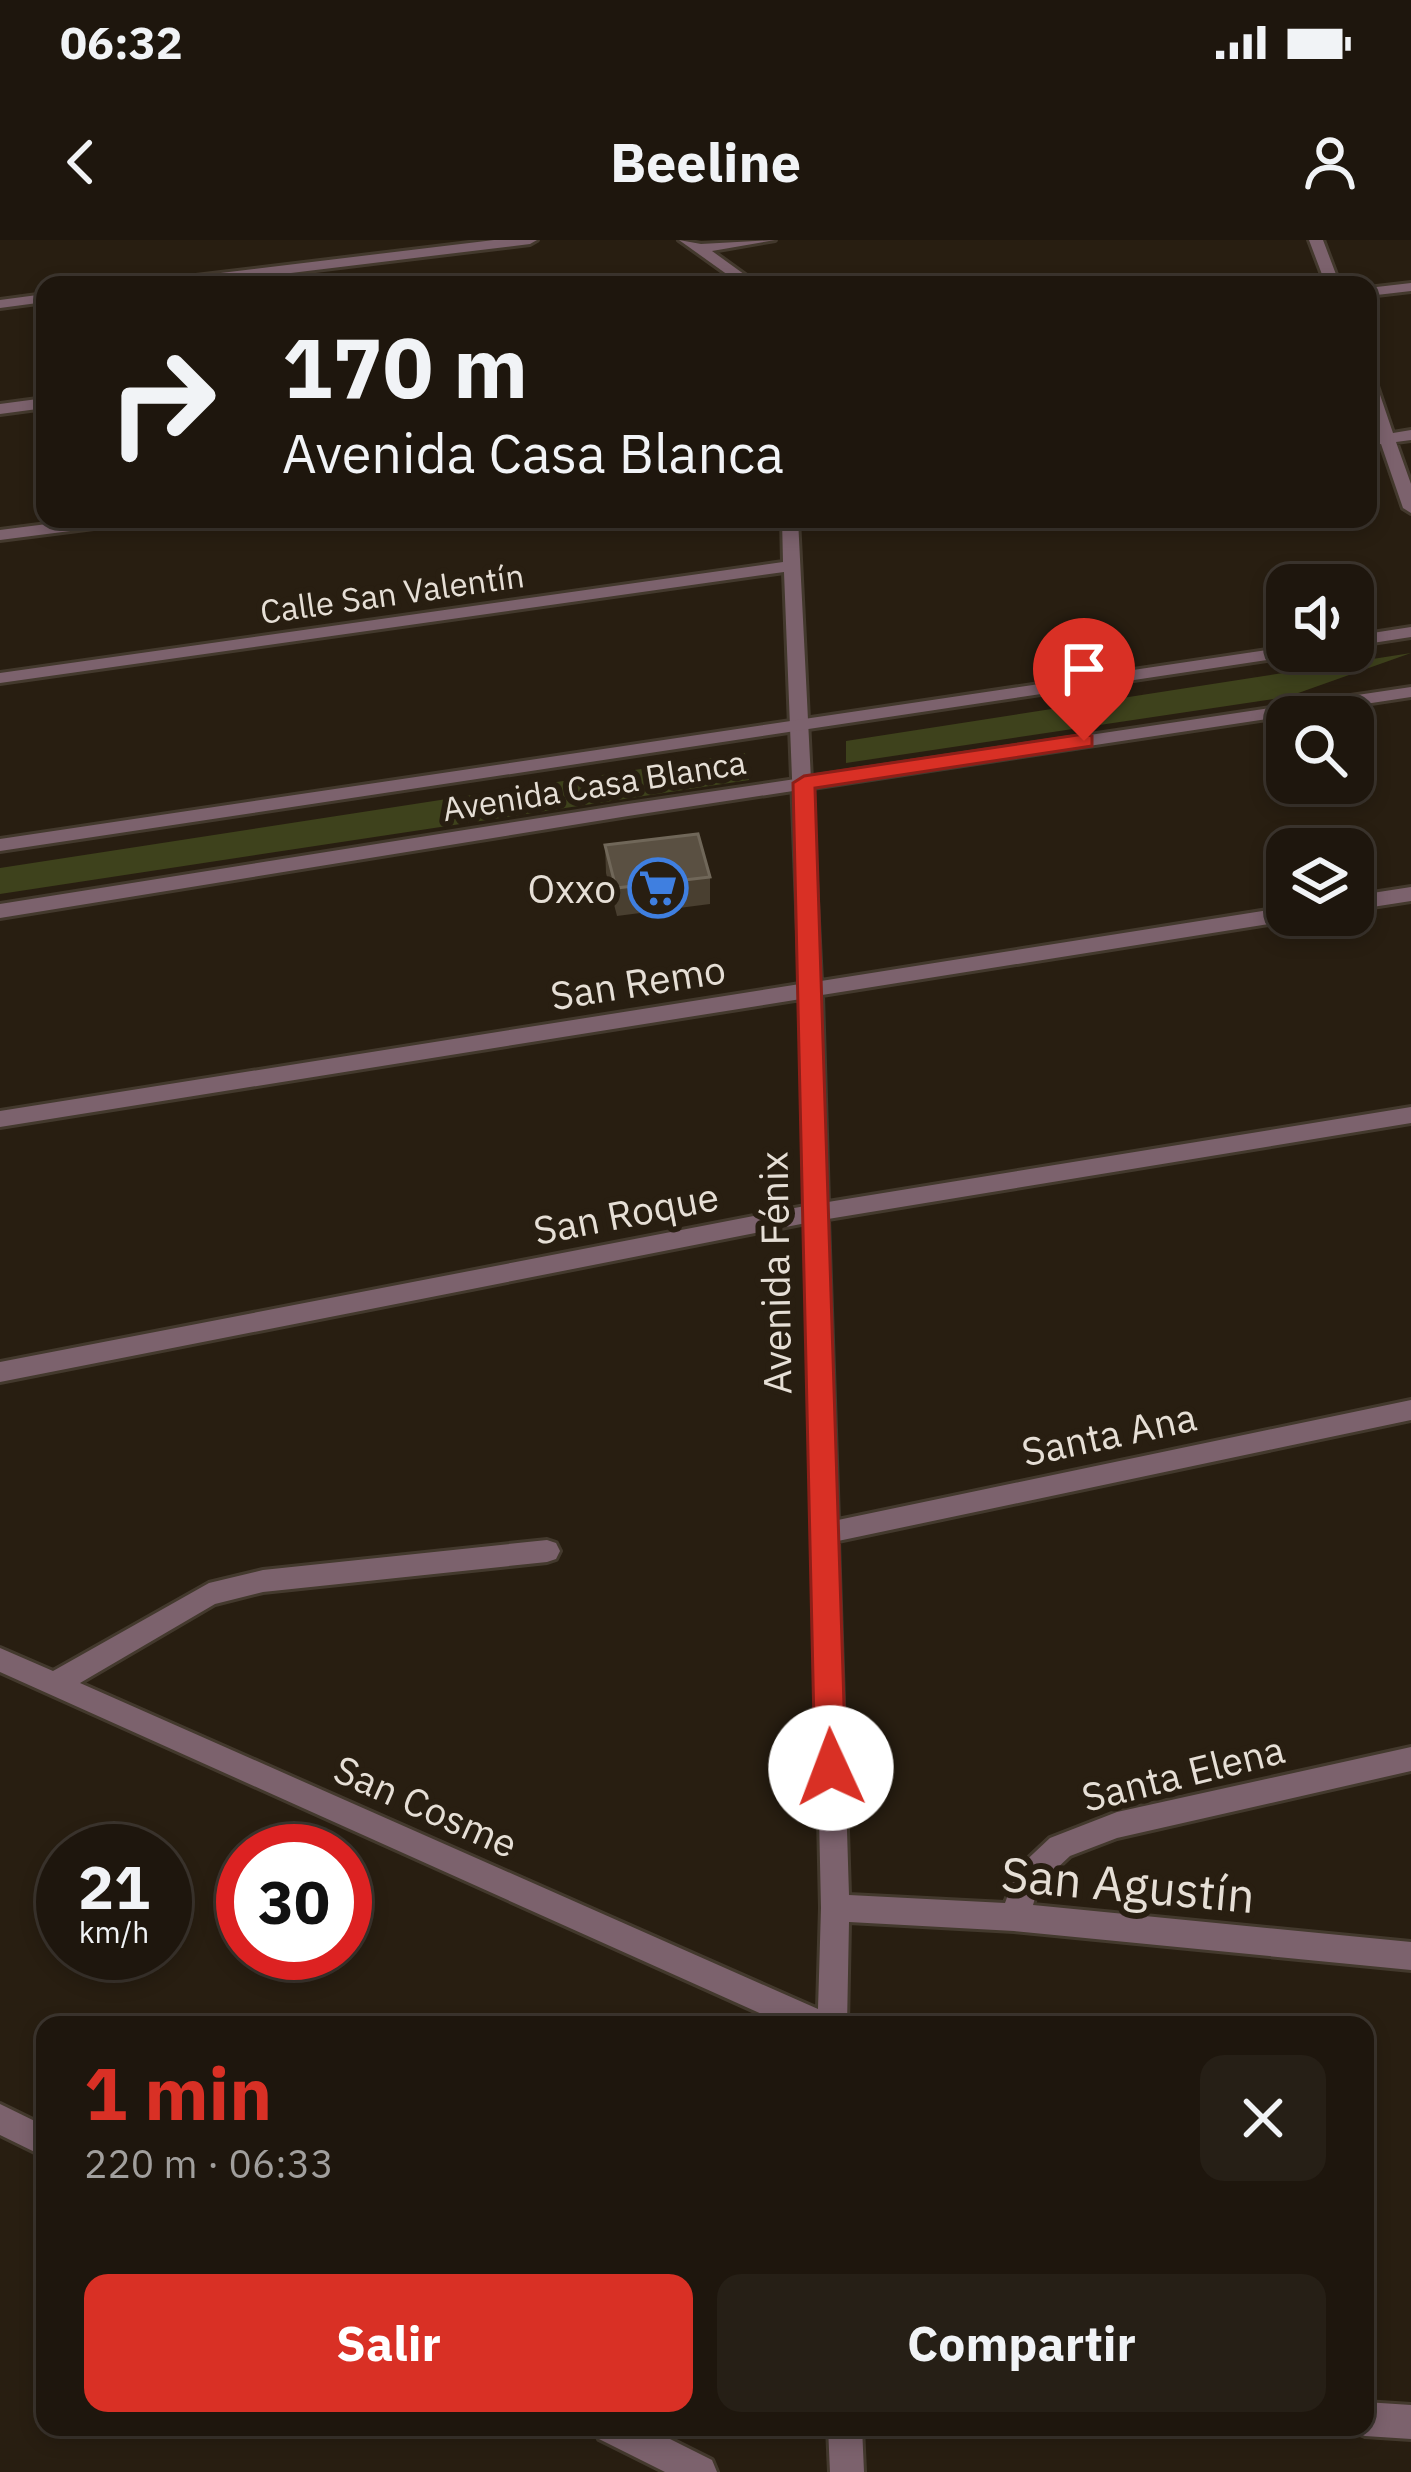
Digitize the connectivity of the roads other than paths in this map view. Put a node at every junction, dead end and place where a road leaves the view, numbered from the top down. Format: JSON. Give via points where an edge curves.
{"nodes":[{"id":1,"x":530,"y":240,"type":"edge"},
{"id":2,"x":686,"y":240,"type":"edge"},
{"id":3,"x":768,"y":240,"type":"edge"},
{"id":4,"x":1316,"y":240,"type":"edge"},
{"id":5,"x":702,"y":248,"type":"junction"},
{"id":6,"x":210,"y":276,"type":"edge"},
{"id":7,"x":740,"y":276,"type":"edge"},
{"id":8,"x":1330,"y":276,"type":"edge"},
{"id":9,"x":1411,"y":287,"type":"edge"},
{"id":10,"x":1377,"y":291,"type":"edge"},
{"id":11,"x":36,"y":299,"type":"edge"},
{"id":12,"x":0,"y":304,"type":"edge"},
{"id":13,"x":36,"y":404,"type":"edge"},
{"id":14,"x":1377,"y":408,"type":"edge"},
{"id":15,"x":0,"y":409,"type":"edge"},
{"id":16,"x":1411,"y":436,"type":"edge"},
{"id":17,"x":1388,"y":439,"type":"junction"},
{"id":18,"x":1377,"y":440,"type":"edge"},
{"id":19,"x":1411,"y":508,"type":"edge"},
{"id":20,"x":59,"y":528,"type":"edge"},
{"id":21,"x":790,"y":528,"type":"edge"},
{"id":22,"x":0,"y":536,"type":"edge"},
{"id":23,"x":792,"y":566,"type":"junction"},
{"id":24,"x":1411,"y":632,"type":"edge"},
{"id":25,"x":1374,"y":638,"type":"edge"},
{"id":26,"x":1266,"y":655,"type":"edge"},
{"id":27,"x":0,"y":678,"type":"edge"},
{"id":28,"x":1411,"y":692,"type":"edge"},
{"id":29,"x":796,"y":728,"type":"junction"},
{"id":30,"x":804,"y":783,"type":"junction"},
{"id":31,"x":0,"y":845,"type":"edge"},
{"id":32,"x":1411,"y":894,"type":"edge"},
{"id":33,"x":1374,"y":900,"type":"edge"},
{"id":34,"x":0,"y":911,"type":"edge"},
{"id":35,"x":1266,"y":917,"type":"edge"},
{"id":36,"x":812,"y":991,"type":"junction"},
{"id":37,"x":1411,"y":1115,"type":"edge"},
{"id":38,"x":0,"y":1119,"type":"edge"},
{"id":39,"x":814,"y":1213,"type":"junction"},
{"id":40,"x":0,"y":1372,"type":"edge"},
{"id":41,"x":1411,"y":1410,"type":"edge"},
{"id":42,"x":823,"y":1534,"type":"junction"},
{"id":43,"x":547,"y":1551,"type":"dead end"},
{"id":44,"x":0,"y":1660,"type":"edge"},
{"id":45,"x":56,"y":1683,"type":"junction"},
{"id":46,"x":1411,"y":1759,"type":"edge"},
{"id":47,"x":835,"y":1908,"type":"junction"},
{"id":48,"x":1014,"y":1917,"type":"junction"},
{"id":49,"x":1411,"y":1956,"type":"edge"},
{"id":50,"x":799,"y":2016,"type":"edge"},
{"id":51,"x":832,"y":2016,"type":"edge"},
{"id":52,"x":0,"y":2120,"type":"edge"},
{"id":53,"x":36,"y":2138,"type":"edge"},
{"id":54,"x":1374,"y":2420,"type":"edge"},
{"id":55,"x":1411,"y":2422,"type":"edge"},
{"id":56,"x":628,"y":2436,"type":"edge"},
{"id":57,"x":845,"y":2436,"type":"edge"},
{"id":58,"x":700,"y":2472,"type":"edge"},
{"id":59,"x":847,"y":2472,"type":"edge"}],
"edges":[{"from":1,"to":6,"type":"street"},
{"from":2,"to":5,"type":"street"},
{"from":3,"to":5,"type":"street"},
{"from":4,"to":8,"type":"street"},
{"from":5,"to":7,"type":"street"},
{"from":9,"to":10,"type":"street"},
{"from":11,"to":12,"type":"street"},
{"from":13,"to":15,"type":"street"},
{"from":14,"to":17,"type":"street"},
{"from":16,"to":17,"type":"street"},
{"from":17,"to":18,"type":"street"},
{"from":17,"to":19,"type":"street"},
{"from":20,"to":22,"type":"street"},
{"from":21,"to":23,"type":"street","name":"Avenida Fénix"},
{"from":23,"to":27,"type":"street","name":"Calle San Valentín"},
{"from":23,"to":29,"type":"street","name":"Avenida Fénix"},
{"from":24,"to":25,"type":"street"},
{"from":26,"to":29,"type":"street","name":"Avenida Casa Blanca"},
{"from":28,"to":30,"type":"street","name":"Avenida Casa Blanca"},
{"from":29,"to":30,"type":"street","name":"Avenida Fénix"},
{"from":29,"to":31,"type":"street","name":"Avenida Casa Blanca"},
{"from":30,"to":34,"type":"street","name":"Avenida Casa Blanca"},
{"from":30,"to":36,"type":"street","name":"Avenida Fénix"},
{"from":32,"to":33,"type":"street"},
{"from":35,"to":36,"type":"street","name":"San Remo"},
{"from":36,"to":38,"type":"street","name":"San Remo"},
{"from":36,"to":39,"type":"street","name":"Avenida Fénix"},
{"from":37,"to":39,"type":"street","name":"San Roque"},
{"from":39,"to":40,"type":"street","name":"San Roque"},
{"from":39,"to":42,"type":"street","name":"Avenida Fénix"},
{"from":41,"to":42,"type":"street","name":"Santa Ana"},
{"from":42,"to":47,"type":"street","name":"Avenida Fénix"},
{"from":43,"to":45,"type":"street","via":[[263,1581],[209,1594]]},
{"from":44,"to":45,"type":"street","name":"San Cosme"},
{"from":45,"to":50,"type":"street","name":"San Cosme"},
{"from":46,"to":48,"type":"street","name":"Santa Elena","via":[[1060,1847],[1028,1877]]},
{"from":47,"to":48,"type":"street","name":"San Agustín"},
{"from":47,"to":51,"type":"street","name":"Avenida Fénix"},
{"from":48,"to":49,"type":"street","name":"San Agustín"},
{"from":52,"to":53,"type":"street"},
{"from":54,"to":55,"type":"street"},
{"from":56,"to":58,"type":"street"},
{"from":57,"to":59,"type":"street"}]}
